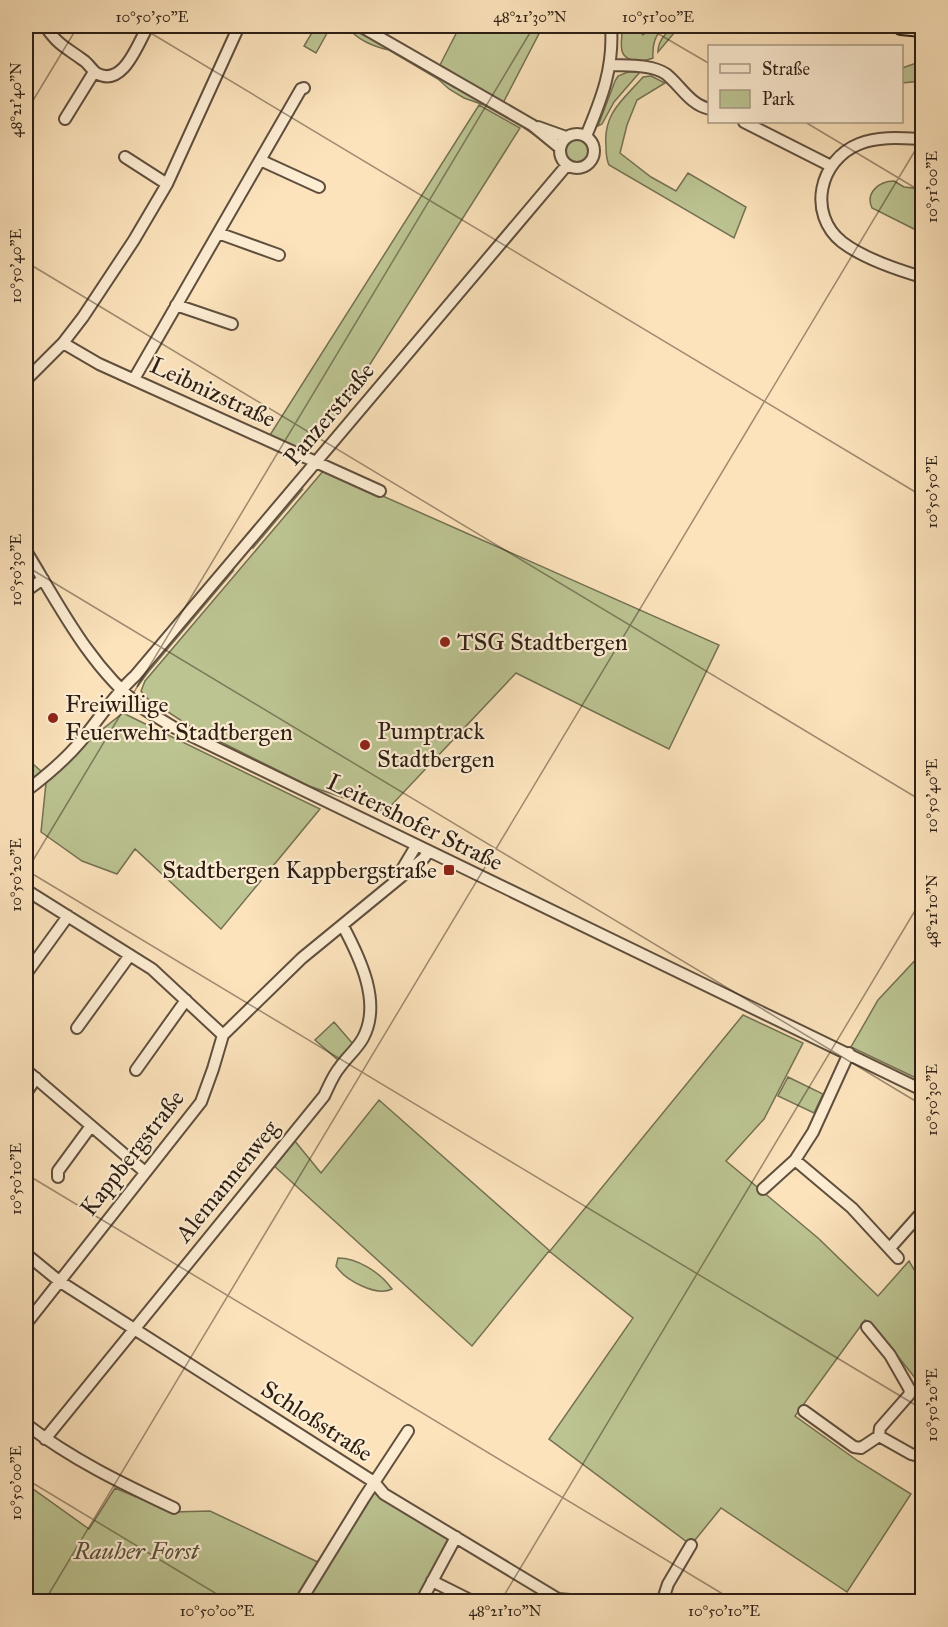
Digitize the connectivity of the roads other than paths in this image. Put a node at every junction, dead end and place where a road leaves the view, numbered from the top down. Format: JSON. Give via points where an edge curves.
{"nodes":[{"id":1,"x":45,"y":26,"type":"edge"},
{"id":2,"x":148,"y":26,"type":"edge"},
{"id":3,"x":239,"y":26,"type":"edge"},
{"id":4,"x":360,"y":26,"type":"edge"},
{"id":5,"x":611,"y":26,"type":"edge"},
{"id":6,"x":901,"y":26,"type":"edge"},
{"id":7,"x":922,"y":28,"type":"edge"},
{"id":8,"x":610,"y":65,"type":"junction"},
{"id":9,"x":94,"y":72,"type":"junction"},
{"id":10,"x":304,"y":88,"type":"dead end"},
{"id":11,"x":708,"y":109,"type":"edge"},
{"id":12,"x":65,"y":120,"type":"dead end"},
{"id":13,"x":746,"y":123,"type":"edge"},
{"id":14,"x":532,"y":126,"type":"junction"},
{"id":15,"x":585,"y":135,"type":"junction"},
{"id":16,"x":566,"y":137,"type":"junction"},
{"id":17,"x":922,"y":139,"type":"edge"},
{"id":18,"x":560,"y":148,"type":"junction"},
{"id":19,"x":125,"y":157,"type":"dead end"},
{"id":20,"x":260,"y":160,"type":"junction"},
{"id":21,"x":567,"y":165,"type":"junction"},
{"id":22,"x":831,"y":166,"type":"junction"},
{"id":23,"x":167,"y":184,"type":"junction"},
{"id":24,"x":319,"y":187,"type":"dead end"},
{"id":25,"x":218,"y":232,"type":"junction"},
{"id":26,"x":279,"y":255,"type":"dead end"},
{"id":27,"x":922,"y":277,"type":"edge"},
{"id":28,"x":176,"y":305,"type":"junction"},
{"id":29,"x":232,"y":324,"type":"dead end"},
{"id":30,"x":63,"y":343,"type":"junction"},
{"id":31,"x":134,"y":379,"type":"junction"},
{"id":32,"x":26,"y":380,"type":"edge"},
{"id":33,"x":315,"y":462,"type":"junction"},
{"id":34,"x":380,"y":491,"type":"dead end"},
{"id":35,"x":26,"y":551,"type":"edge"},
{"id":36,"x":43,"y":579,"type":"junction"},
{"id":37,"x":26,"y":591,"type":"edge"},
{"id":38,"x":121,"y":689,"type":"junction"},
{"id":39,"x":26,"y":791,"type":"edge"},
{"id":40,"x":416,"y":846,"type":"junction"},
{"id":41,"x":428,"y":852,"type":"junction"},
{"id":42,"x":393,"y":884,"type":"junction"},
{"id":43,"x":26,"y":890,"type":"edge"},
{"id":44,"x":68,"y":916,"type":"junction"},
{"id":45,"x":343,"y":926,"type":"junction"},
{"id":46,"x":130,"y":955,"type":"junction"},
{"id":47,"x":26,"y":974,"type":"edge"},
{"id":48,"x":186,"y":1000,"type":"junction"},
{"id":49,"x":77,"y":1028,"type":"dead end"},
{"id":50,"x":223,"y":1035,"type":"junction"},
{"id":51,"x":849,"y":1053,"type":"junction"},
{"id":52,"x":26,"y":1070,"type":"edge"},
{"id":53,"x":135,"y":1070,"type":"dead end"},
{"id":54,"x":36,"y":1078,"type":"junction"},
{"id":55,"x":922,"y":1090,"type":"edge"},
{"id":56,"x":26,"y":1093,"type":"edge"},
{"id":57,"x":91,"y":1126,"type":"junction"},
{"id":58,"x":795,"y":1160,"type":"junction"},
{"id":59,"x":145,"y":1172,"type":"junction"},
{"id":60,"x":58,"y":1177,"type":"dead end"},
{"id":61,"x":763,"y":1189,"type":"dead end"},
{"id":62,"x":922,"y":1212,"type":"edge"},
{"id":63,"x":890,"y":1248,"type":"junction"},
{"id":64,"x":26,"y":1254,"type":"edge"},
{"id":65,"x":898,"y":1258,"type":"dead end"},
{"id":66,"x":59,"y":1281,"type":"junction"},
{"id":67,"x":26,"y":1324,"type":"edge"},
{"id":68,"x":867,"y":1327,"type":"dead end"},
{"id":69,"x":133,"y":1329,"type":"junction"},
{"id":70,"x":804,"y":1411,"type":"dead end"},
{"id":71,"x":26,"y":1424,"type":"edge"},
{"id":72,"x":408,"y":1431,"type":"dead end"},
{"id":73,"x":879,"y":1437,"type":"junction"},
{"id":74,"x":45,"y":1439,"type":"junction"},
{"id":75,"x":922,"y":1457,"type":"edge"},
{"id":76,"x":374,"y":1482,"type":"junction"},
{"id":77,"x":174,"y":1508,"type":"dead end"},
{"id":78,"x":456,"y":1537,"type":"junction"},
{"id":79,"x":692,"y":1545,"type":"dead end"},
{"id":80,"x":432,"y":1581,"type":"junction"},
{"id":81,"x":557,"y":1600,"type":"edge"},
{"id":82,"x":300,"y":1602,"type":"edge"},
{"id":83,"x":421,"y":1602,"type":"edge"},
{"id":84,"x":474,"y":1602,"type":"edge"},
{"id":85,"x":593,"y":1602,"type":"edge"},
{"id":86,"x":662,"y":1602,"type":"edge"}],
"edges":[{"from":1,"to":9,"type":"street","via":[[56,41]]},
{"from":2,"to":9,"type":"street","via":[[120,72],[113,76]]},
{"from":3,"to":23,"type":"street"},
{"from":4,"to":14,"type":"street"},
{"from":5,"to":8,"type":"street"},
{"from":6,"to":7,"type":"highway"},
{"from":8,"to":11,"type":"street","via":[[660,71],[696,104]]},
{"from":8,"to":15,"type":"street","via":[[600,105]]},
{"from":9,"to":12,"type":"street"},
{"from":10,"to":20,"type":"street"},
{"from":13,"to":22,"type":"street"},
{"from":14,"to":16,"type":"street"},
{"from":14,"to":18,"type":"street"},
{"from":15,"to":16,"type":"street"},
{"from":15,"to":21,"type":"street","via":[[593,144],[592,160],[583,167]]},
{"from":16,"to":18,"type":"street"},
{"from":17,"to":22,"type":"street","via":[[868,141],[844,152]]},
{"from":18,"to":21,"type":"street"},
{"from":19,"to":23,"type":"street"},
{"from":20,"to":24,"type":"street"},
{"from":20,"to":25,"type":"street"},
{"from":21,"to":33,"type":"street","name":"Panzerstraße"},
{"from":22,"to":27,"type":"street","via":[[824,179],[821,202],[828,226],[836,236],[850,247]]},
{"from":23,"to":30,"type":"street"},
{"from":25,"to":26,"type":"street"},
{"from":25,"to":28,"type":"street"},
{"from":28,"to":29,"type":"street"},
{"from":28,"to":31,"type":"street"},
{"from":30,"to":31,"type":"street","name":"Leibnizstraße"},
{"from":30,"to":32,"type":"street"},
{"from":31,"to":33,"type":"street","name":"Leibnizstraße"},
{"from":33,"to":34,"type":"street","name":"Leibnizstraße"},
{"from":33,"to":38,"type":"street","name":"Panzerstraße"},
{"from":35,"to":36,"type":"street","name":"Leitershofer Straße"},
{"from":36,"to":37,"type":"street"},
{"from":36,"to":38,"type":"street","name":"Leitershofer Straße","via":[[87,648]]},
{"from":38,"to":39,"type":"street","name":"Panzerstraße","via":[[57,766]]},
{"from":38,"to":40,"type":"street","name":"Leitershofer Straße","via":[[173,727]]},
{"from":40,"to":41,"type":"street","name":"Leitershofer Straße"},
{"from":40,"to":42,"type":"street","name":"Kappbergstraße"},
{"from":41,"to":42,"type":"street","name":"Kappbergstraße"},
{"from":41,"to":51,"type":"street","name":"Leitershofer Straße"},
{"from":42,"to":45,"type":"street","name":"Kappbergstraße"},
{"from":43,"to":44,"type":"street"},
{"from":44,"to":46,"type":"street"},
{"from":44,"to":47,"type":"street"},
{"from":45,"to":50,"type":"street","name":"Kappbergstraße","via":[[295,965]]},
{"from":45,"to":69,"type":"street","name":"Alemannenweg","via":[[357,952],[370,1003],[364,1037],[333,1077],[324,1096]]},
{"from":46,"to":48,"type":"street"},
{"from":46,"to":49,"type":"street"},
{"from":48,"to":50,"type":"street"},
{"from":48,"to":53,"type":"street"},
{"from":50,"to":59,"type":"street","name":"Kappbergstraße","via":[[201,1102]]},
{"from":51,"to":55,"type":"street","name":"Leitershofer Straße"},
{"from":51,"to":58,"type":"street","via":[[813,1132]]},
{"from":52,"to":54,"type":"street"},
{"from":54,"to":56,"type":"street"},
{"from":54,"to":57,"type":"street"},
{"from":57,"to":59,"type":"street"},
{"from":57,"to":60,"type":"street","via":[[58,1171]]},
{"from":58,"to":61,"type":"street"},
{"from":58,"to":63,"type":"street","via":[[852,1208]]},
{"from":59,"to":66,"type":"street","name":"Kappbergstraße"},
{"from":62,"to":63,"type":"street"},
{"from":63,"to":65,"type":"street"},
{"from":64,"to":66,"type":"street","name":"Schloßstraße"},
{"from":66,"to":67,"type":"street","name":"Kappbergstraße"},
{"from":66,"to":69,"type":"street","name":"Schloßstraße"},
{"from":68,"to":73,"type":"street","via":[[890,1355],[910,1390],[880,1428]]},
{"from":69,"to":74,"type":"street","name":"Alemannenweg"},
{"from":69,"to":76,"type":"street","name":"Schloßstraße"},
{"from":70,"to":73,"type":"street","via":[[854,1447],[861,1448]]},
{"from":71,"to":74,"type":"street"},
{"from":72,"to":76,"type":"street"},
{"from":73,"to":75,"type":"street"},
{"from":74,"to":77,"type":"street"},
{"from":76,"to":78,"type":"street","name":"Schloßstraße","via":[[384,1494]]},
{"from":76,"to":82,"type":"street"},
{"from":78,"to":80,"type":"street"},
{"from":78,"to":81,"type":"street","name":"Schloßstraße"},
{"from":79,"to":86,"type":"street","via":[[668,1584]]},
{"from":80,"to":83,"type":"street"},
{"from":80,"to":84,"type":"street"},
{"from":81,"to":85,"type":"street","name":"Schloßstraße"}]}
